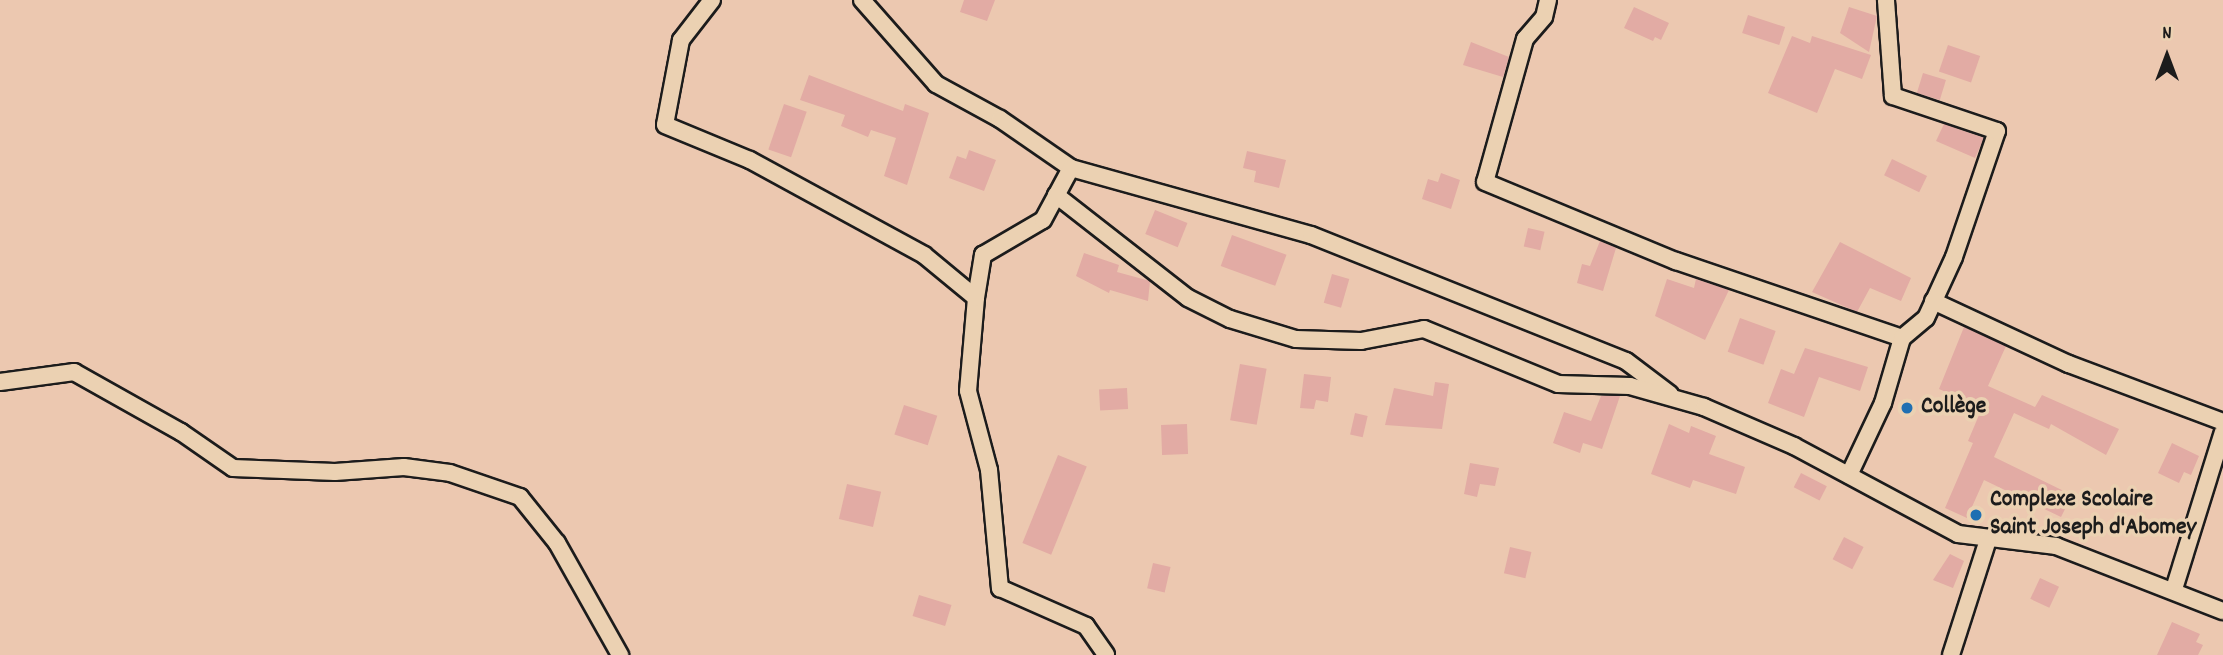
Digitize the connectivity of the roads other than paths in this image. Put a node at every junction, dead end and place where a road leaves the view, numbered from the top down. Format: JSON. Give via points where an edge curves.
{"nodes":[{"id":1,"x":712,"y":0,"type":"edge"},
{"id":2,"x":862,"y":0,"type":"edge"},
{"id":3,"x":1548,"y":0,"type":"edge"},
{"id":4,"x":1886,"y":0,"type":"edge"},
{"id":5,"x":1071,"y":168,"type":"junction"},
{"id":6,"x":1056,"y":195,"type":"junction"},
{"id":7,"x":976,"y":298,"type":"junction"},
{"id":8,"x":1933,"y":301,"type":"junction"},
{"id":9,"x":1902,"y":338,"type":"junction"},
{"id":10,"x":0,"y":382,"type":"edge"},
{"id":11,"x":1679,"y":401,"type":"junction"},
{"id":12,"x":2223,"y":422,"type":"edge"},
{"id":13,"x":2223,"y":432,"type":"edge"},
{"id":14,"x":1849,"y":475,"type":"junction"},
{"id":15,"x":1988,"y":540,"type":"junction"},
{"id":16,"x":2174,"y":589,"type":"junction"},
{"id":17,"x":2223,"y":611,"type":"edge"},
{"id":18,"x":620,"y":655,"type":"edge"},
{"id":19,"x":1106,"y":655,"type":"edge"},
{"id":20,"x":1951,"y":655,"type":"edge"}],
"edges":[{"from":1,"to":7,"type":"street","via":[[681,40],[665,125],[750,160],[924,255]]},
{"from":2,"to":5,"type":"street","via":[[936,85],[1000,119]]},
{"from":3,"to":9,"type":"street","via":[[1544,17],[1525,38],[1485,182],[1676,261]]},
{"from":4,"to":8,"type":"street","via":[[1893,96],[1997,131],[1974,208]]},
{"from":5,"to":6,"type":"street"},
{"from":5,"to":11,"type":"street","via":[[1311,235],[1626,361]]},
{"from":6,"to":7,"type":"street","via":[[1043,220],[984,254]]},
{"from":6,"to":11,"type":"street","via":[[1188,298],[1230,319],[1296,339],[1362,341],[1424,329],[1558,384],[1630,386]]},
{"from":7,"to":19,"type":"street","via":[[968,391],[989,470],[1000,588],[1086,626]]},
{"from":8,"to":9,"type":"street","via":[[1926,318]]},
{"from":8,"to":12,"type":"street","via":[[2069,364]]},
{"from":9,"to":14,"type":"street","via":[[1883,403]]},
{"from":10,"to":18,"type":"street","via":[[74,372],[181,432],[233,468],[335,472],[404,467],[450,473],[520,497],[557,543]]},
{"from":11,"to":14,"type":"street","via":[[1749,424]]},
{"from":13,"to":16,"type":"street"},
{"from":14,"to":15,"type":"street","via":[[1921,517],[1958,534]]},
{"from":15,"to":16,"type":"street","via":[[2056,546]]},
{"from":15,"to":20,"type":"street"},
{"from":16,"to":17,"type":"street"}]}
